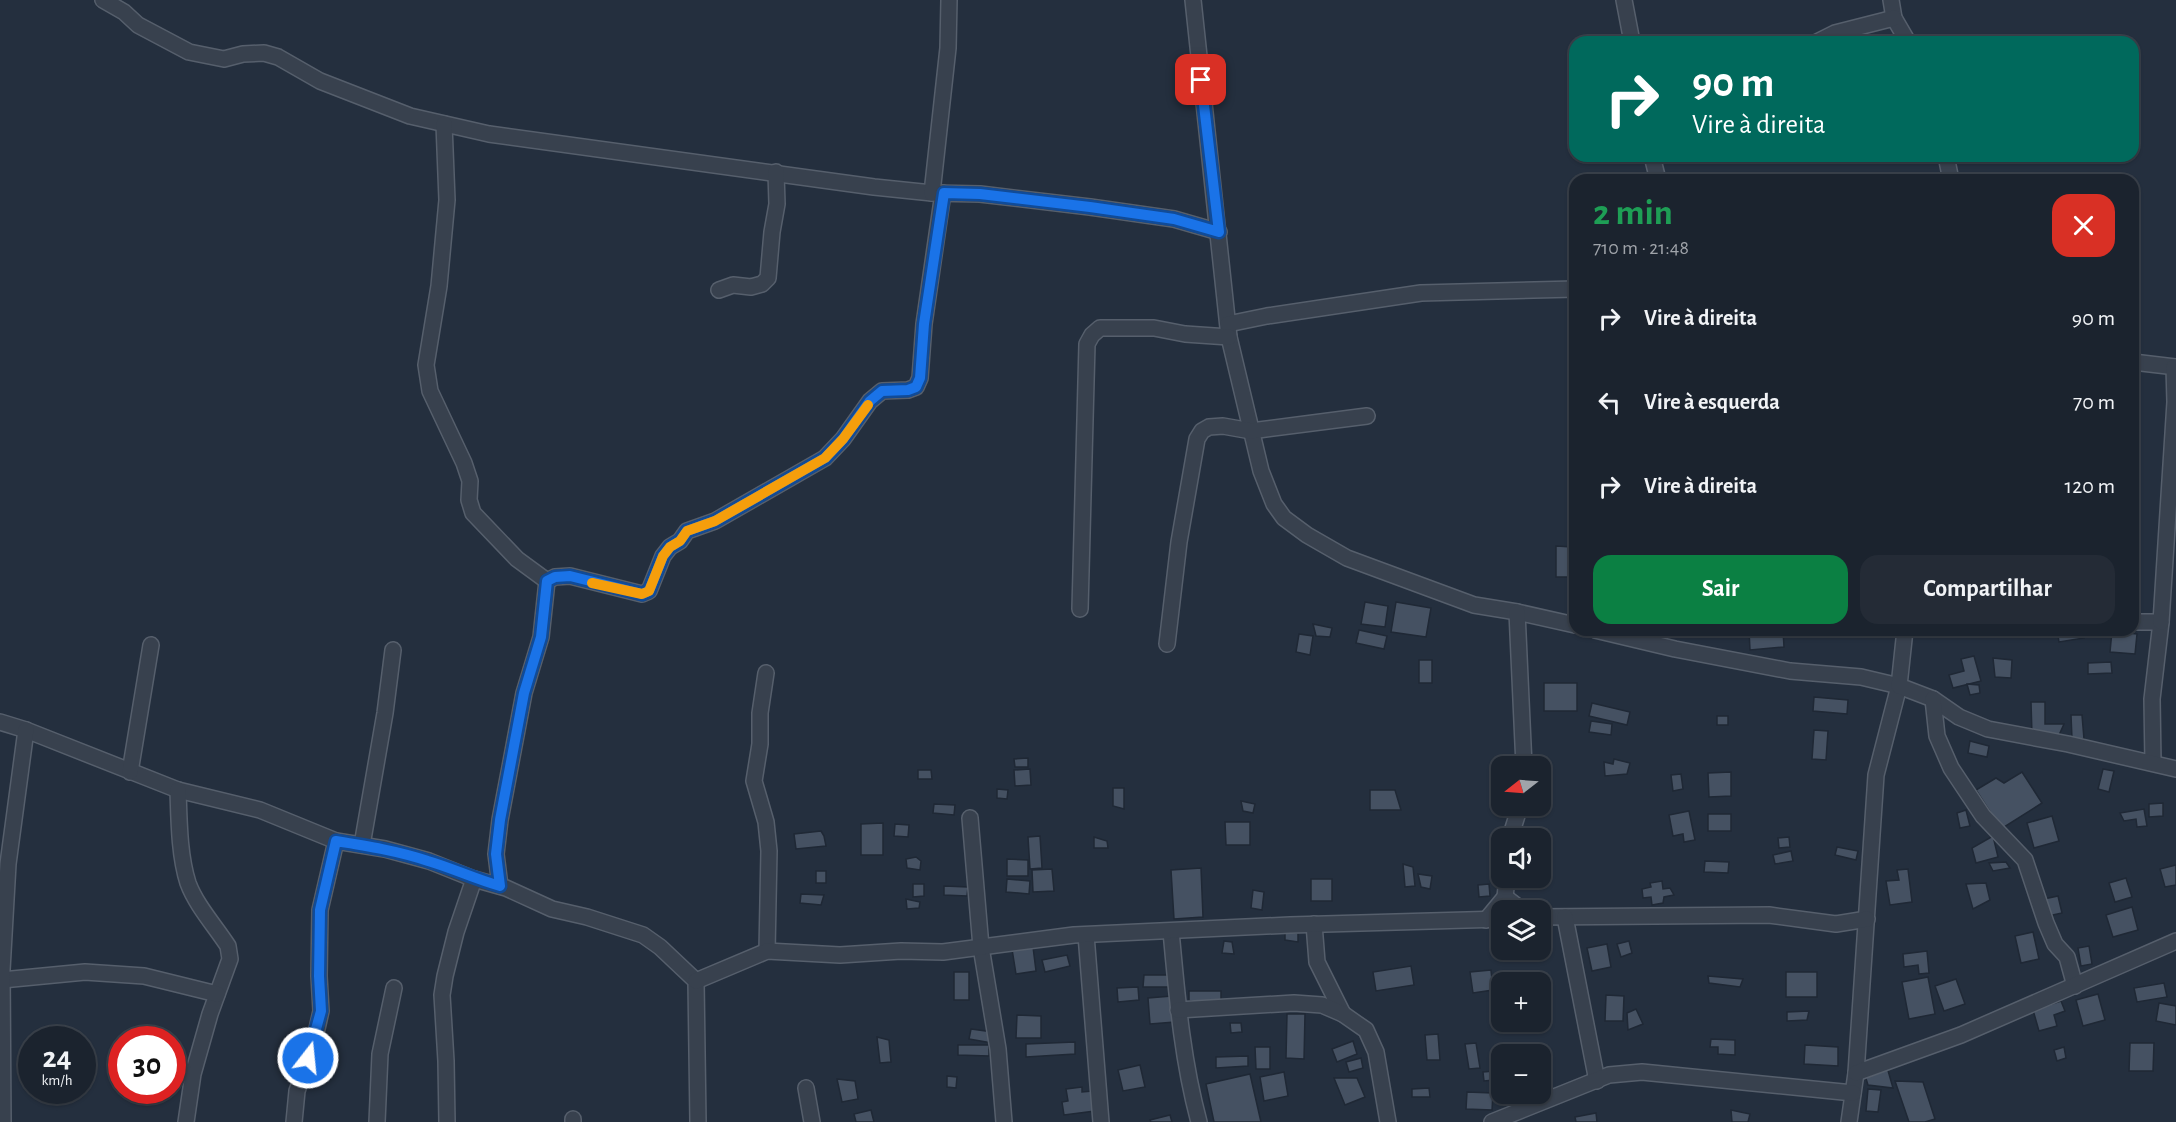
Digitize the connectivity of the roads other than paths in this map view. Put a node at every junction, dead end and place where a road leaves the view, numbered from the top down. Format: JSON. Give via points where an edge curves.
{"nodes":[{"id":1,"x":103,"y":0,"type":"edge"},
{"id":2,"x":949,"y":0,"type":"edge"},
{"id":3,"x":1193,"y":0,"type":"edge"},
{"id":4,"x":1624,"y":0,"type":"edge"},
{"id":5,"x":1891,"y":0,"type":"edge"},
{"id":6,"x":1894,"y":18,"type":"junction"},
{"id":7,"x":1631,"y":36,"type":"edge"},
{"id":8,"x":1829,"y":36,"type":"edge"},
{"id":9,"x":1904,"y":36,"type":"edge"},
{"id":10,"x":444,"y":124,"type":"junction"},
{"id":11,"x":776,"y":172,"type":"junction"},
{"id":12,"x":938,"y":193,"type":"junction"},
{"id":13,"x":1219,"y":232,"type":"junction"},
{"id":14,"x":1569,"y":289,"type":"edge"},
{"id":15,"x":719,"y":290,"type":"dead end"},
{"id":16,"x":1229,"y":331,"type":"junction"},
{"id":17,"x":2139,"y":363,"type":"edge"},
{"id":18,"x":2175,"y":367,"type":"edge"},
{"id":19,"x":1367,"y":416,"type":"dead end"},
{"id":20,"x":1251,"y":431,"type":"junction"},
{"id":21,"x":547,"y":581,"type":"junction"},
{"id":22,"x":1080,"y":609,"type":"dead end"},
{"id":23,"x":1517,"y":612,"type":"junction"},
{"id":24,"x":2139,"y":622,"type":"edge"},
{"id":25,"x":2162,"y":622,"type":"junction"},
{"id":26,"x":1569,"y":624,"type":"edge"},
{"id":27,"x":1620,"y":636,"type":"edge"},
{"id":28,"x":1904,"y":636,"type":"edge"},
{"id":29,"x":1167,"y":644,"type":"dead end"},
{"id":30,"x":151,"y":645,"type":"dead end"},
{"id":31,"x":393,"y":650,"type":"dead end"},
{"id":32,"x":766,"y":673,"type":"dead end"},
{"id":33,"x":1899,"y":686,"type":"junction"},
{"id":34,"x":1933,"y":699,"type":"junction"},
{"id":35,"x":0,"y":722,"type":"edge"},
{"id":36,"x":26,"y":730,"type":"junction"},
{"id":37,"x":1524,"y":756,"type":"edge"},
{"id":38,"x":2153,"y":763,"type":"junction"},
{"id":39,"x":2176,"y":769,"type":"edge"},
{"id":40,"x":130,"y":772,"type":"junction"},
{"id":41,"x":178,"y":790,"type":"junction"},
{"id":42,"x":970,"y":818,"type":"dead end"},
{"id":43,"x":336,"y":841,"type":"junction"},
{"id":44,"x":363,"y":845,"type":"junction"},
{"id":45,"x":474,"y":879,"type":"junction"},
{"id":46,"x":500,"y":886,"type":"junction"},
{"id":47,"x":1506,"y":888,"type":"edge"},
{"id":48,"x":1506,"y":897,"type":"junction"},
{"id":49,"x":1510,"y":900,"type":"edge"},
{"id":50,"x":1551,"y":917,"type":"edge"},
{"id":51,"x":1566,"y":917,"type":"junction"},
{"id":52,"x":1867,"y":919,"type":"junction"},
{"id":53,"x":1486,"y":920,"type":"junction"},
{"id":54,"x":1491,"y":920,"type":"edge"},
{"id":55,"x":1314,"y":924,"type":"junction"},
{"id":56,"x":1171,"y":931,"type":"junction"},
{"id":57,"x":1086,"y":934,"type":"junction"},
{"id":58,"x":2176,"y":941,"type":"edge"},
{"id":59,"x":981,"y":947,"type":"junction"},
{"id":60,"x":767,"y":951,"type":"junction"},
{"id":61,"x":2,"y":980,"type":"junction"},
{"id":62,"x":696,"y":981,"type":"junction"},
{"id":63,"x":2075,"y":986,"type":"junction"},
{"id":64,"x":394,"y":988,"type":"dead end"},
{"id":65,"x":217,"y":994,"type":"junction"},
{"id":66,"x":1178,"y":1010,"type":"junction"},
{"id":67,"x":1342,"y":1014,"type":"junction"},
{"id":68,"x":1856,"y":1073,"type":"junction"},
{"id":69,"x":1597,"y":1081,"type":"junction"},
{"id":70,"x":806,"y":1088,"type":"dead end"},
{"id":71,"x":1852,"y":1093,"type":"junction"},
{"id":72,"x":3,"y":1122,"type":"edge"},
{"id":73,"x":186,"y":1122,"type":"edge"},
{"id":74,"x":294,"y":1122,"type":"edge"},
{"id":75,"x":377,"y":1122,"type":"edge"},
{"id":76,"x":447,"y":1122,"type":"edge"},
{"id":77,"x":698,"y":1122,"type":"edge"},
{"id":78,"x":812,"y":1122,"type":"edge"},
{"id":79,"x":1004,"y":1122,"type":"edge"},
{"id":80,"x":1101,"y":1122,"type":"edge"},
{"id":81,"x":1199,"y":1122,"type":"edge"},
{"id":82,"x":1388,"y":1122,"type":"edge"},
{"id":83,"x":1492,"y":1122,"type":"edge"},
{"id":84,"x":1849,"y":1122,"type":"edge"}],
"edges":[{"from":1,"to":10,"type":"street","via":[[138,25],[189,52],[224,59],[264,53],[374,103]]},
{"from":2,"to":12,"type":"street"},
{"from":3,"to":13,"type":"street"},
{"from":4,"to":7,"type":"street"},
{"from":5,"to":6,"type":"street"},
{"from":6,"to":8,"type":"street"},
{"from":6,"to":9,"type":"street"},
{"from":10,"to":11,"type":"street","via":[[489,134]]},
{"from":10,"to":21,"type":"street","via":[[447,200],[426,365],[430,391],[464,463],[473,513],[517,559]]},
{"from":11,"to":12,"type":"street"},
{"from":11,"to":15,"type":"street","via":[[777,204],[768,278],[762,284],[733,285]]},
{"from":12,"to":13,"type":"street","via":[[1090,207],[1174,219]]},
{"from":12,"to":21,"type":"street","via":[[916,387],[882,391],[825,458],[715,521],[687,531],[663,556],[649,591],[642,594],[570,576]]},
{"from":13,"to":16,"type":"street"},
{"from":14,"to":16,"type":"street","via":[[1421,293],[1267,316]]},
{"from":16,"to":20,"type":"street"},
{"from":16,"to":22,"type":"street","via":[[1185,334],[1144,327],[1100,328],[1092,335],[1088,344]]},
{"from":17,"to":18,"type":"street"},
{"from":18,"to":25,"type":"street"},
{"from":19,"to":20,"type":"street"},
{"from":20,"to":23,"type":"street","via":[[1274,504],[1284,518],[1307,535],[1347,558],[1474,604]]},
{"from":20,"to":29,"type":"street","via":[[1209,427],[1197,439]]},
{"from":21,"to":46,"type":"street","via":[[541,637],[524,693],[500,820],[496,854]]},
{"from":23,"to":26,"type":"street"},
{"from":23,"to":37,"type":"street"},
{"from":24,"to":25,"type":"street"},
{"from":25,"to":38,"type":"street","via":[[2152,699]]},
{"from":27,"to":33,"type":"street","via":[[1779,669],[1861,677]]},
{"from":28,"to":33,"type":"street"},
{"from":30,"to":40,"type":"street"},
{"from":31,"to":44,"type":"street"},
{"from":32,"to":60,"type":"street","via":[[754,781],[764,811],[769,851]]},
{"from":33,"to":34,"type":"street"},
{"from":33,"to":52,"type":"street","via":[[1876,775]]},
{"from":34,"to":38,"type":"street","via":[[1959,717],[1989,729]]},
{"from":34,"to":63,"type":"street","via":[[1937,736],[1951,768],[1983,816],[2025,860],[2046,923],[2055,944],[2067,957]]},
{"from":35,"to":36,"type":"street"},
{"from":36,"to":40,"type":"street"},
{"from":36,"to":61,"type":"street","via":[[8,864]]},
{"from":38,"to":39,"type":"street"},
{"from":40,"to":41,"type":"street"},
{"from":41,"to":43,"type":"street","via":[[260,810]]},
{"from":41,"to":65,"type":"street","via":[[188,883],[230,953]]},
{"from":42,"to":59,"type":"street"},
{"from":43,"to":44,"type":"street"},
{"from":43,"to":74,"type":"street","via":[[320,910],[321,1011],[297,1091]]},
{"from":44,"to":45,"type":"street","via":[[429,861]]},
{"from":45,"to":46,"type":"street"},
{"from":45,"to":76,"type":"street","via":[[456,932],[442,995]]},
{"from":46,"to":62,"type":"street","via":[[552,909],[643,935]]},
{"from":47,"to":48,"type":"street"},
{"from":48,"to":49,"type":"street"},
{"from":48,"to":53,"type":"street"},
{"from":50,"to":51,"type":"street"},
{"from":51,"to":52,"type":"street","via":[[1769,915],[1836,924]]},
{"from":51,"to":69,"type":"street"},
{"from":52,"to":68,"type":"street"},
{"from":53,"to":54,"type":"street"},
{"from":53,"to":55,"type":"street"},
{"from":55,"to":56,"type":"street"},
{"from":55,"to":67,"type":"street","via":[[1317,963]]},
{"from":56,"to":57,"type":"street"},
{"from":56,"to":66,"type":"street"},
{"from":57,"to":59,"type":"street"},
{"from":57,"to":80,"type":"street"},
{"from":58,"to":63,"type":"street"},
{"from":59,"to":60,"type":"street","via":[[840,955]]},
{"from":59,"to":79,"type":"street","via":[[998,1048]]},
{"from":60,"to":62,"type":"street"},
{"from":61,"to":65,"type":"street","via":[[86,972],[144,976]]},
{"from":61,"to":72,"type":"street"},
{"from":62,"to":77,"type":"street"},
{"from":63,"to":68,"type":"street","via":[[1961,1035]]},
{"from":64,"to":75,"type":"street","via":[[380,1054]]},
{"from":65,"to":73,"type":"street","via":[[193,1074]]},
{"from":66,"to":67,"type":"street","via":[[1294,1003],[1322,1005]]},
{"from":66,"to":81,"type":"street","via":[[1189,1086]]},
{"from":67,"to":82,"type":"street","via":[[1366,1030],[1376,1052]]},
{"from":68,"to":71,"type":"street"},
{"from":69,"to":71,"type":"street","via":[[1642,1072]]},
{"from":69,"to":83,"type":"street"},
{"from":70,"to":78,"type":"street"},
{"from":71,"to":84,"type":"street"}]}
